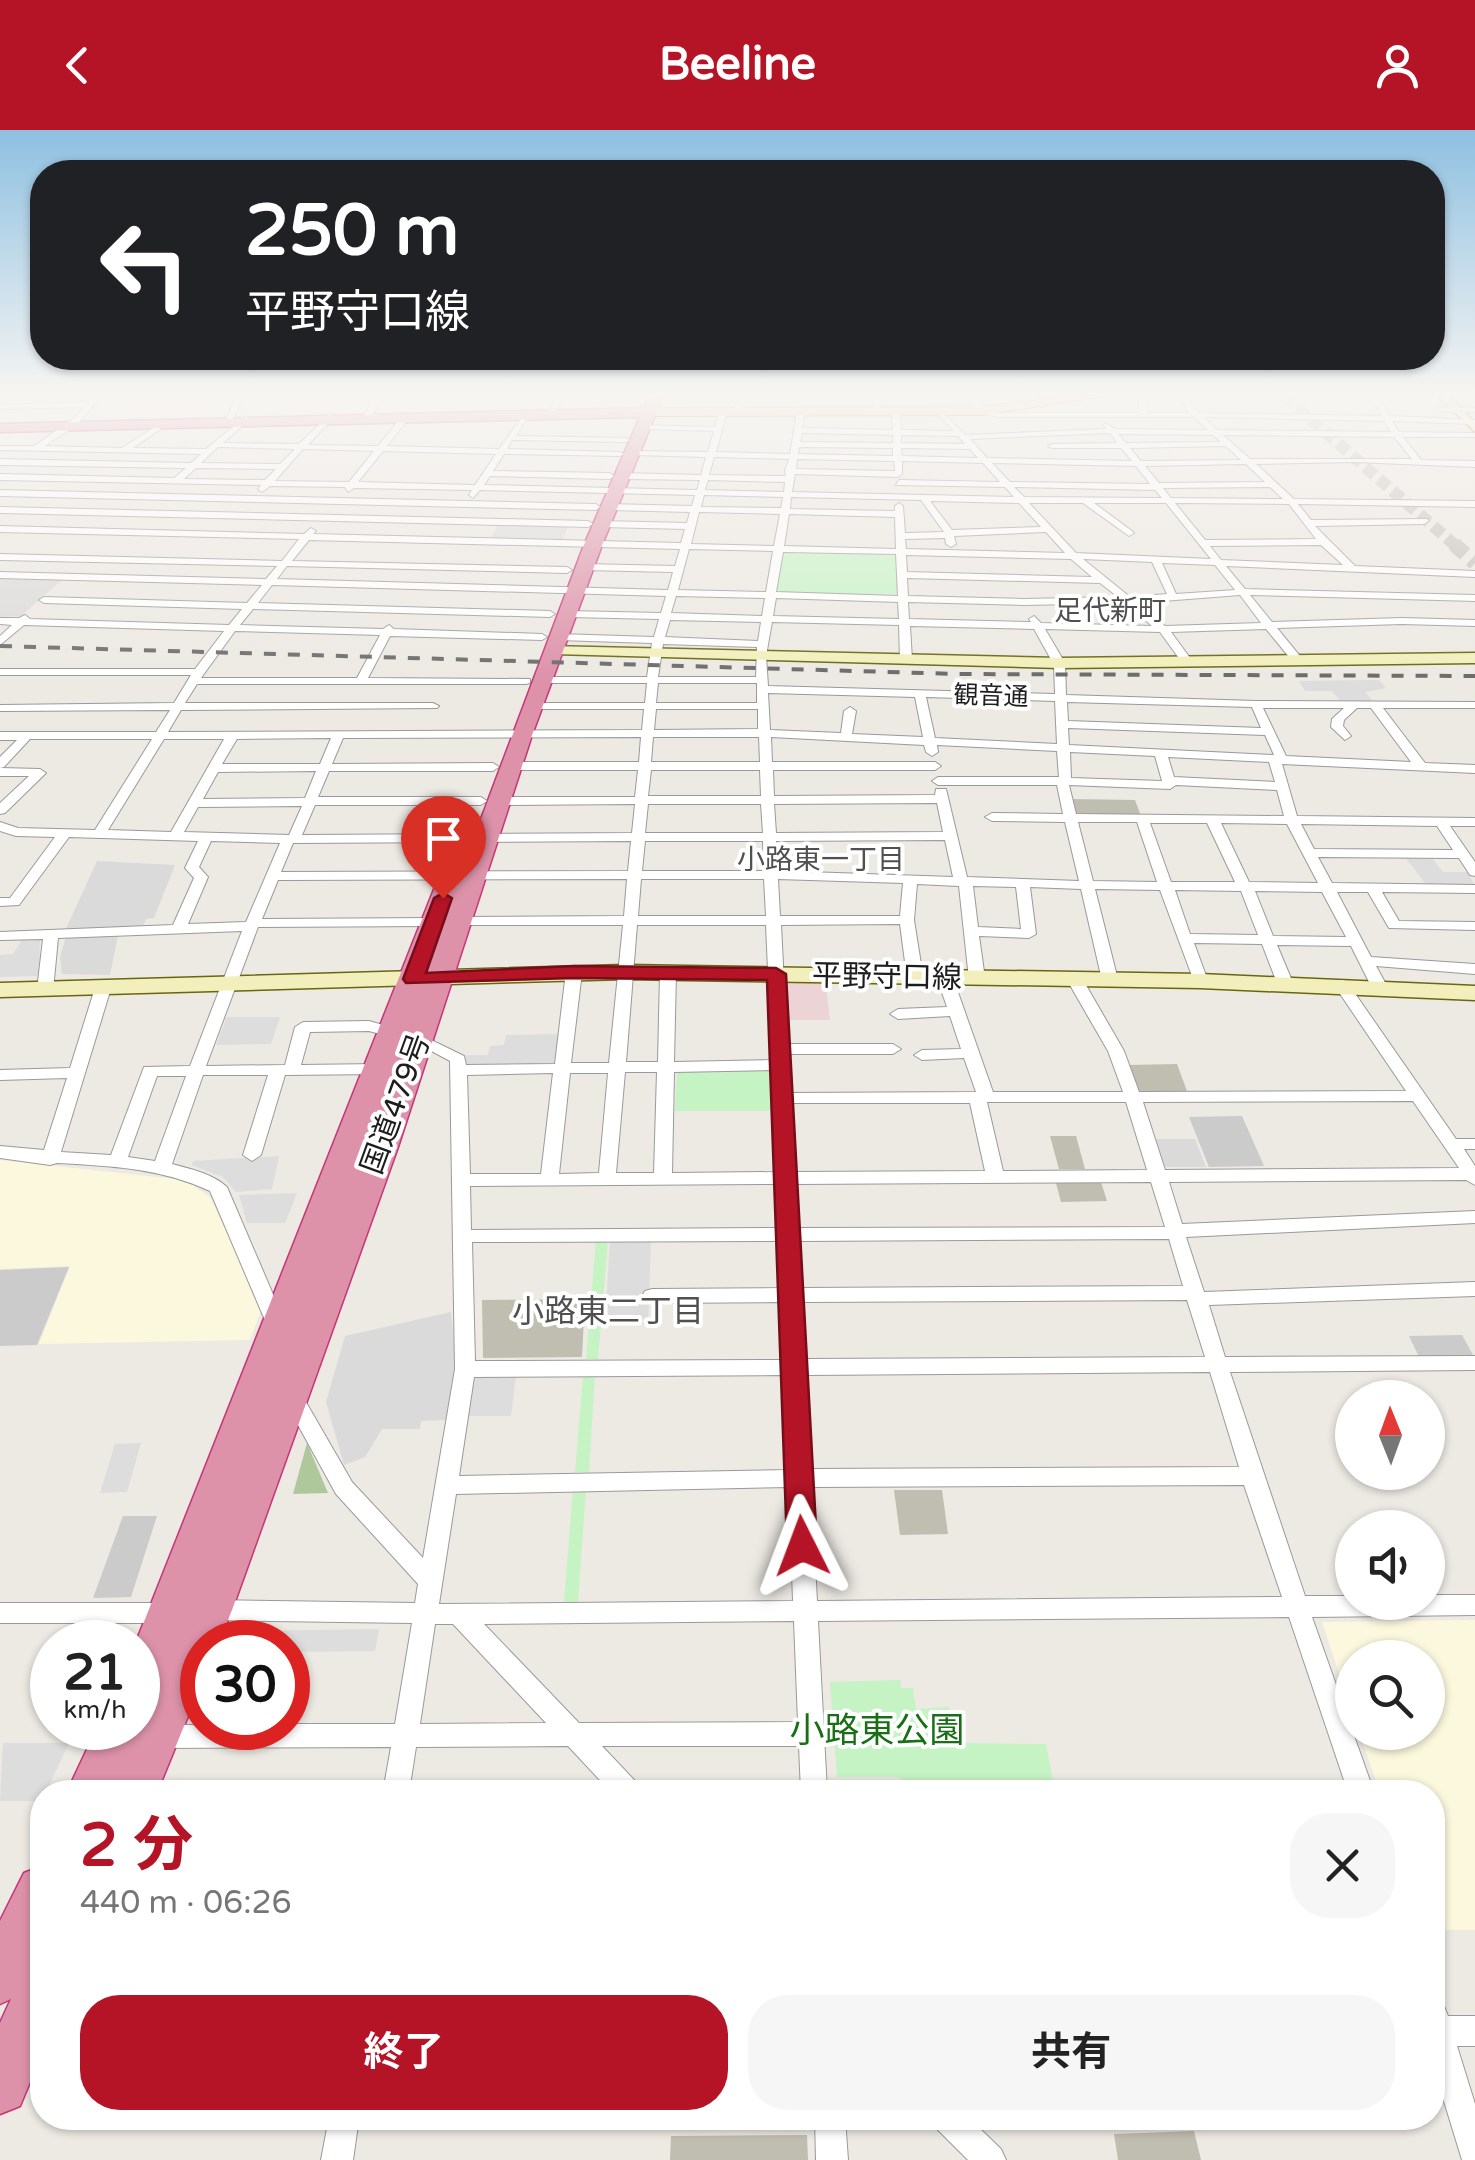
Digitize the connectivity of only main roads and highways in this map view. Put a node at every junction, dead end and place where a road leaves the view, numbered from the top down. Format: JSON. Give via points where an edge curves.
{"nodes":[{"id":1,"x":610,"y":491,"type":"edge"},
{"id":2,"x":535,"y":680,"type":"junction"},
{"id":3,"x":513,"y":735,"type":"junction"},
{"id":4,"x":405,"y":1036,"type":"junction"},
{"id":5,"x":191,"y":1612,"type":"junction"},
{"id":6,"x":160,"y":1658,"type":"edge"},
{"id":7,"x":160,"y":1684,"type":"edge"},
{"id":8,"x":125,"y":1750,"type":"edge"},
{"id":9,"x":137,"y":1750,"type":"edge"},
{"id":10,"x":101,"y":1780,"type":"edge"},
{"id":11,"x":134,"y":1780,"type":"edge"},
{"id":12,"x":30,"y":1916,"type":"edge"},
{"id":13,"x":0,"y":1978,"type":"edge"}],
"edges":[{"from":1,"to":2,"type":"highway","name":"国道479号"},
{"from":2,"to":3,"type":"highway","name":"国道479号"},
{"from":2,"to":3,"type":"highway","name":"国道479号","via":[[533,706]]},
{"from":3,"to":4,"type":"highway","name":"国道479号"},
{"from":4,"to":5,"type":"highway","name":"国道479号","via":[[290,1392]]},
{"from":4,"to":5,"type":"highway","name":"国道479号","via":[[379,1069],[278,1330]]},
{"from":5,"to":6,"type":"highway","name":"国道479号"},
{"from":5,"to":7,"type":"highway","name":"国道479号"},
{"from":8,"to":10,"type":"highway","name":"国道479号"},
{"from":9,"to":11,"type":"highway","name":"国道479号"},
{"from":12,"to":13,"type":"highway"}]}
